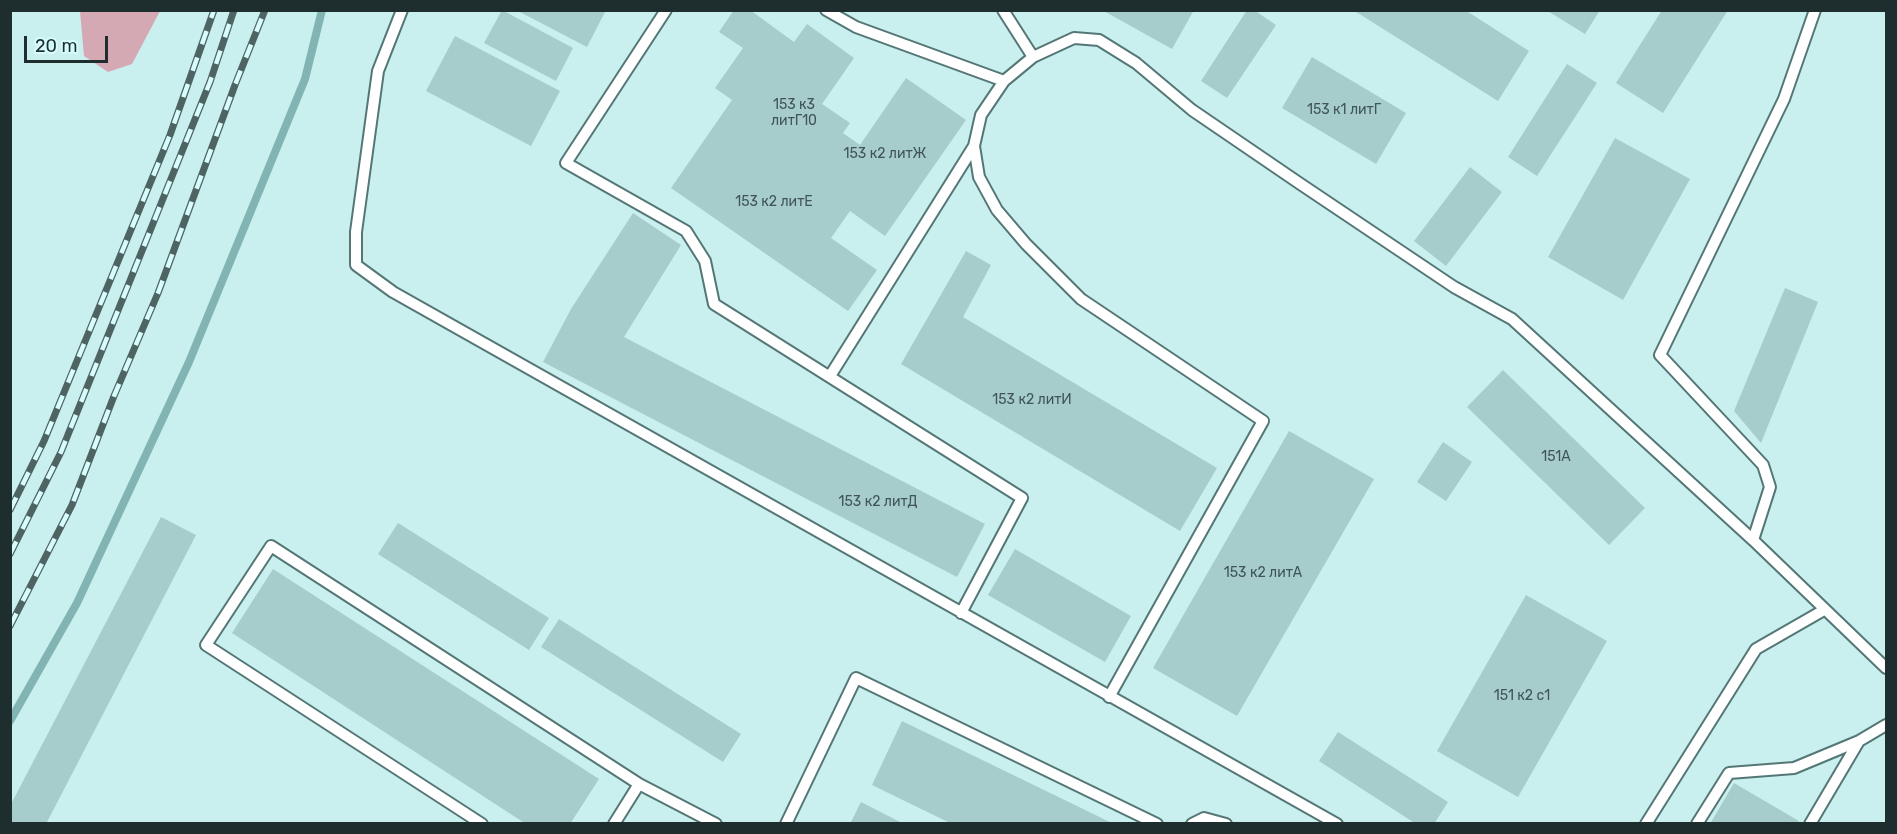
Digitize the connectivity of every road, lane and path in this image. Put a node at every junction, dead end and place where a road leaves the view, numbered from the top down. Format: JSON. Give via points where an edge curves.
{"nodes":[{"id":1,"x":402,"y":10,"type":"edge"},
{"id":2,"x":666,"y":10,"type":"edge"},
{"id":3,"x":825,"y":10,"type":"edge"},
{"id":4,"x":1003,"y":10,"type":"edge"},
{"id":5,"x":1815,"y":10,"type":"edge"},
{"id":6,"x":1033,"y":57,"type":"junction"},
{"id":7,"x":1004,"y":81,"type":"junction"},
{"id":8,"x":974,"y":146,"type":"junction"},
{"id":9,"x":830,"y":376,"type":"junction"},
{"id":10,"x":1753,"y":540,"type":"junction"},
{"id":11,"x":1824,"y":610,"type":"junction"},
{"id":12,"x":961,"y":613,"type":"junction"},
{"id":13,"x":1887,"y":668,"type":"edge"},
{"id":14,"x":1109,"y":697,"type":"junction"},
{"id":15,"x":1887,"y":725,"type":"edge"},
{"id":16,"x":1859,"y":741,"type":"junction"},
{"id":17,"x":639,"y":784,"type":"junction"},
{"id":18,"x":482,"y":824,"type":"edge"},
{"id":19,"x":614,"y":824,"type":"edge"},
{"id":20,"x":716,"y":824,"type":"edge"},
{"id":21,"x":786,"y":824,"type":"edge"},
{"id":22,"x":1157,"y":824,"type":"edge"},
{"id":23,"x":1192,"y":824,"type":"edge"},
{"id":24,"x":1226,"y":824,"type":"edge"},
{"id":25,"x":1337,"y":824,"type":"edge"},
{"id":26,"x":1646,"y":824,"type":"edge"},
{"id":27,"x":1697,"y":824,"type":"edge"},
{"id":28,"x":1810,"y":824,"type":"edge"}],
"edges":[{"from":1,"to":12,"type":"lane","via":[[378,71],[356,232],[356,265],[393,292]]},
{"from":2,"to":9,"type":"lane","via":[[566,164],[686,231],[705,261],[714,304]]},
{"from":3,"to":7,"type":"lane","via":[[856,27]]},
{"from":4,"to":6,"type":"lane"},
{"from":5,"to":10,"type":"lane","via":[[1784,99],[1660,355],[1763,465],[1770,487]]},
{"from":6,"to":7,"type":"lane"},
{"from":6,"to":10,"type":"lane","via":[[1074,38],[1099,40],[1136,63],[1192,110],[1454,287],[1512,319]]},
{"from":7,"to":8,"type":"lane","via":[[981,115]]},
{"from":8,"to":9,"type":"lane"},
{"from":8,"to":14,"type":"lane","via":[[979,177],[997,210],[1081,299],[1263,421]]},
{"from":9,"to":12,"type":"lane","via":[[1022,498]]},
{"from":10,"to":11,"type":"lane"},
{"from":11,"to":13,"type":"lane"},
{"from":11,"to":26,"type":"lane","via":[[1756,649]]},
{"from":12,"to":14,"type":"lane"},
{"from":14,"to":25,"type":"lane"},
{"from":15,"to":16,"type":"lane"},
{"from":16,"to":27,"type":"lane","via":[[1794,768],[1728,773]]},
{"from":16,"to":28,"type":"lane"},
{"from":17,"to":18,"type":"lane","via":[[271,546],[206,645]]},
{"from":17,"to":19,"type":"lane"},
{"from":17,"to":20,"type":"lane"},
{"from":21,"to":22,"type":"lane","via":[[856,678]]},
{"from":23,"to":24,"type":"lane","via":[[1204,818]]}]}
